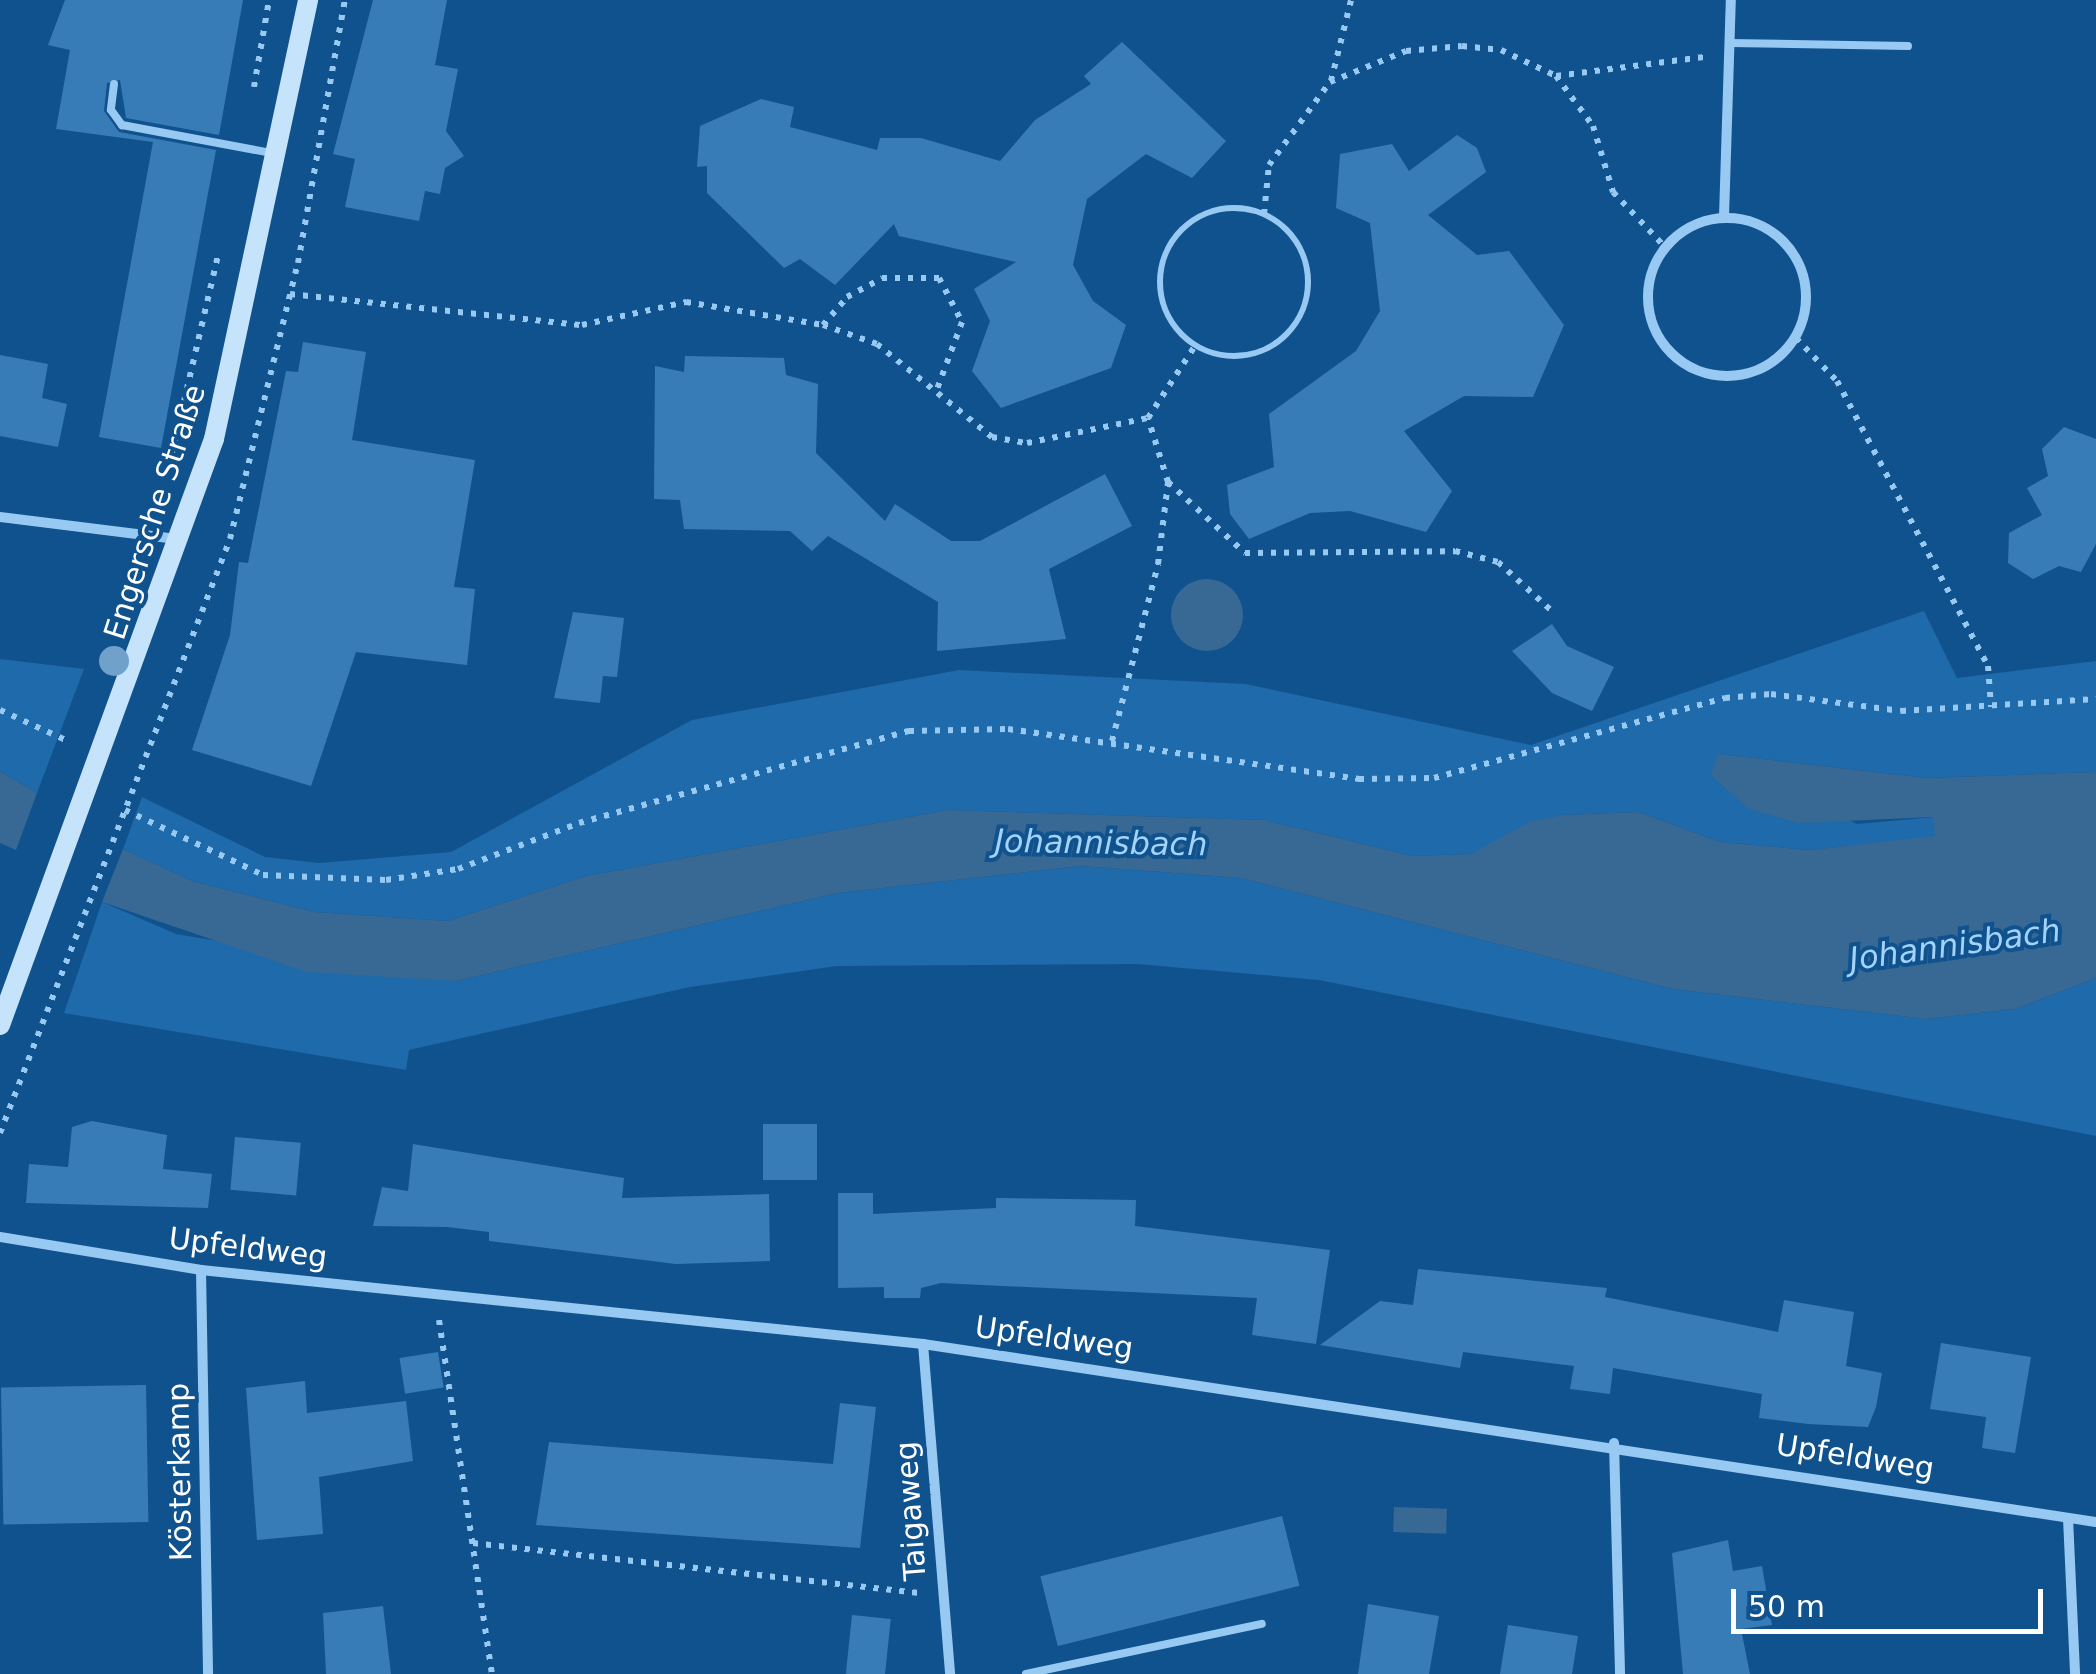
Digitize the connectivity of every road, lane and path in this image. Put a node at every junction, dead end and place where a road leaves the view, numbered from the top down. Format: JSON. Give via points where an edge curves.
{"nodes":[{"id":1,"x":270,"y":0,"type":"edge"},
{"id":2,"x":308,"y":0,"type":"edge"},
{"id":3,"x":1350,"y":0,"type":"edge"},
{"id":4,"x":1730,"y":0,"type":"edge"},
{"id":5,"x":1908,"y":46,"type":"dead end"},
{"id":6,"x":1730,"y":48,"type":"junction"},
{"id":7,"x":1556,"y":76,"type":"junction"},
{"id":8,"x":1330,"y":82,"type":"junction"},
{"id":9,"x":114,"y":84,"type":"dead end"},
{"id":10,"x":253,"y":92,"type":"dead end"},
{"id":11,"x":277,"y":154,"type":"junction"},
{"id":12,"x":1264,"y":214,"type":"junction"},
{"id":13,"x":1724,"y":217,"type":"junction"},
{"id":14,"x":221,"y":242,"type":"dead end"},
{"id":15,"x":1665,"y":247,"type":"junction"},
{"id":16,"x":290,"y":294,"type":"dead end"},
{"id":17,"x":823,"y":325,"type":"junction"},
{"id":18,"x":1796,"y":338,"type":"junction"},
{"id":19,"x":1195,"y":346,"type":"junction"},
{"id":20,"x":936,"y":392,"type":"junction"},
{"id":21,"x":1148,"y":418,"type":"junction"},
{"id":22,"x":169,"y":465,"type":"dead end"},
{"id":23,"x":1168,"y":482,"type":"junction"},
{"id":24,"x":0,"y":517,"type":"edge"},
{"id":25,"x":182,"y":540,"type":"junction"},
{"id":26,"x":1554,"y":613,"type":"dead end"},
{"id":27,"x":2096,"y":699,"type":"edge"},
{"id":28,"x":1991,"y":707,"type":"junction"},
{"id":29,"x":0,"y":710,"type":"edge"},
{"id":30,"x":78,"y":725,"type":"dead end"},
{"id":31,"x":1112,"y":742,"type":"junction"},
{"id":32,"x":0,"y":1025,"type":"edge"},
{"id":33,"x":0,"y":1133,"type":"edge"},
{"id":34,"x":0,"y":1237,"type":"edge"},
{"id":35,"x":201,"y":1270,"type":"junction"},
{"id":36,"x":436,"y":1294,"type":"junction"},
{"id":37,"x":923,"y":1344,"type":"junction"},
{"id":38,"x":1614,"y":1442,"type":"junction"},
{"id":39,"x":2068,"y":1518,"type":"junction"},
{"id":40,"x":2096,"y":1522,"type":"edge"},
{"id":41,"x":473,"y":1543,"type":"junction"},
{"id":42,"x":942,"y":1596,"type":"junction"},
{"id":43,"x":1262,"y":1624,"type":"dead end"},
{"id":44,"x":208,"y":1674,"type":"edge"},
{"id":45,"x":492,"y":1674,"type":"edge"},
{"id":46,"x":950,"y":1674,"type":"edge"},
{"id":47,"x":1026,"y":1674,"type":"edge"},
{"id":48,"x":1620,"y":1674,"type":"edge"},
{"id":49,"x":2075,"y":1674,"type":"edge"}],
"edges":[{"from":1,"to":10,"type":"path"},
{"from":2,"to":11,"type":"main road","name":"Engersche Straße"},
{"from":3,"to":8,"type":"path"},
{"from":4,"to":6,"type":"street"},
{"from":5,"to":6,"type":"lane"},
{"from":6,"to":7,"type":"path"},
{"from":6,"to":13,"type":"street"},
{"from":7,"to":8,"type":"path","via":[[1501,50],[1462,46],[1406,51]]},
{"from":7,"to":15,"type":"path","via":[[1593,126],[1614,192]]},
{"from":8,"to":12,"type":"path","via":[[1269,165]]},
{"from":9,"to":11,"type":"lane","via":[[112,110],[122,125]]},
{"from":11,"to":25,"type":"main road","name":"Engersche Straße"},
{"from":12,"to":19,"type":"path","via":[[1240,208],[1193,221],[1163,259],[1164,308]]},
{"from":12,"to":19,"type":"path","via":[[1299,246],[1307,270],[1300,316],[1266,350],[1218,355]]},
{"from":13,"to":15,"type":"street"},
{"from":13,"to":18,"type":"street","via":[[1760,223],[1789,245],[1806,291]]},
{"from":14,"to":22,"type":"path"},
{"from":15,"to":18,"type":"street","via":[[1650,314],[1658,336],[1692,368],[1761,369]]},
{"from":16,"to":17,"type":"path","via":[[582,324],[686,302]]},
{"from":17,"to":20,"type":"path","via":[[878,344]]},
{"from":17,"to":20,"type":"path","via":[[847,296],[882,278],[939,278],[962,322],[958,352]]},
{"from":18,"to":28,"type":"path","via":[[1836,382],[1988,666]]},
{"from":19,"to":21,"type":"path"},
{"from":20,"to":21,"type":"path","via":[[992,437],[1028,443]]},
{"from":21,"to":23,"type":"path"},
{"from":23,"to":26,"type":"path","via":[[1245,552],[1455,551],[1498,562]]},
{"from":23,"to":31,"type":"path","via":[[1158,564]]},
{"from":24,"to":25,"type":"street"},
{"from":25,"to":32,"type":"main road","name":"Engersche Straße"},
{"from":27,"to":28,"type":"path"},
{"from":28,"to":31,"type":"path","via":[[1901,711],[1771,694],[1725,698],[1434,778],[1359,779]]},
{"from":29,"to":30,"type":"path","via":[[71,742]]},
{"from":31,"to":33,"type":"path","via":[[909,730],[597,818],[458,869],[386,880],[263,874],[126,810]]},
{"from":34,"to":35,"type":"street","name":"Upfeldweg"},
{"from":35,"to":36,"type":"street","name":"Upfeldweg"},
{"from":35,"to":44,"type":"street","name":"Kösterkamp"},
{"from":36,"to":37,"type":"street","name":"Upfeldweg"},
{"from":36,"to":41,"type":"path"},
{"from":37,"to":38,"type":"street","name":"Upfeldweg"},
{"from":37,"to":42,"type":"street","name":"Taigaweg"},
{"from":38,"to":39,"type":"street","name":"Upfeldweg"},
{"from":38,"to":48,"type":"street"},
{"from":39,"to":40,"type":"street","name":"Upfeldweg"},
{"from":39,"to":49,"type":"street"},
{"from":41,"to":42,"type":"path"},
{"from":41,"to":45,"type":"path"},
{"from":42,"to":46,"type":"street","name":"Taigaweg"},
{"from":43,"to":47,"type":"lane"}]}
